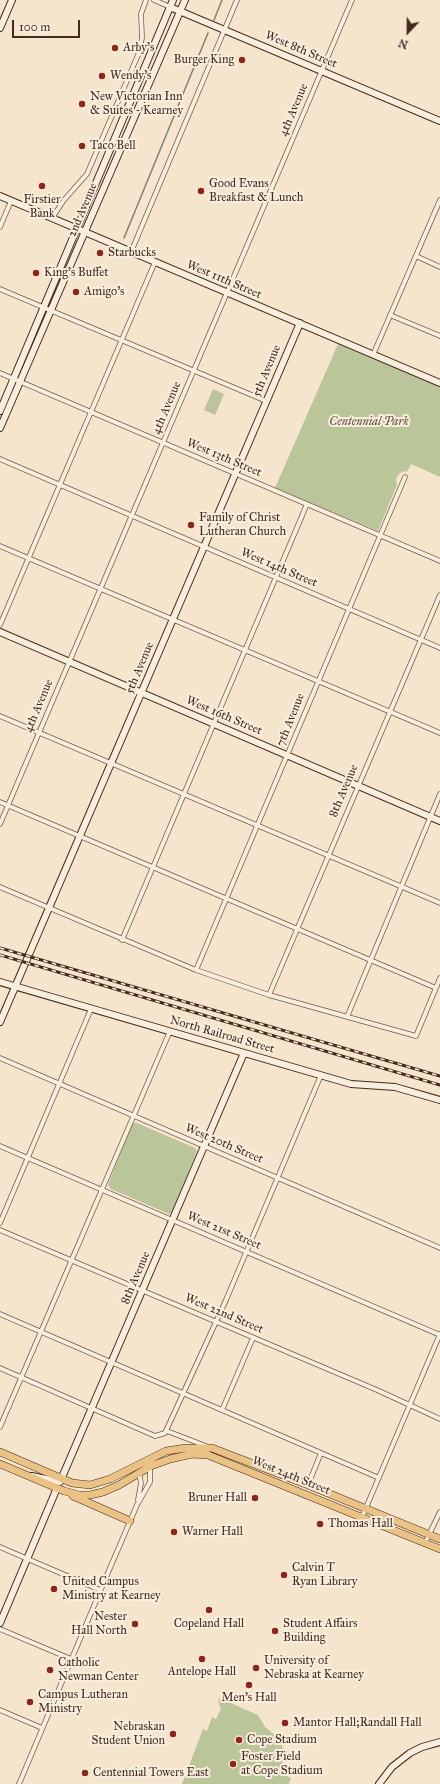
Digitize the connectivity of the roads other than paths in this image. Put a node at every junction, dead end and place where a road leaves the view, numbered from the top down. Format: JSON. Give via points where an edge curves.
{"nodes":[{"id":1,"x":12,"y":0,"type":"edge"},
{"id":2,"x":146,"y":0,"type":"edge"},
{"id":3,"x":154,"y":0,"type":"edge"},
{"id":4,"x":173,"y":0,"type":"edge"},
{"id":5,"x":185,"y":0,"type":"edge"},
{"id":6,"x":237,"y":0,"type":"edge"},
{"id":7,"x":352,"y":0,"type":"edge"},
{"id":8,"x":170,"y":7,"type":"junction"},
{"id":9,"x":180,"y":11,"type":"junction"},
{"id":10,"x":0,"y":28,"type":"edge"},
{"id":11,"x":224,"y":30,"type":"junction"},
{"id":12,"x":321,"y":71,"type":"junction"},
{"id":13,"x":440,"y":121,"type":"edge"},
{"id":14,"x":0,"y":196,"type":"edge"},
{"id":15,"x":440,"y":200,"type":"edge"},
{"id":16,"x":11,"y":201,"type":"junction"},
{"id":17,"x":52,"y":218,"type":"junction"},
{"id":18,"x":0,"y":227,"type":"edge"},
{"id":19,"x":78,"y":229,"type":"junction"},
{"id":20,"x":85,"y":232,"type":"junction"},
{"id":21,"x":131,"y":252,"type":"junction"},
{"id":22,"x":416,"y":256,"type":"junction"},
{"id":23,"x":154,"y":262,"type":"junction"},
{"id":24,"x":440,"y":267,"type":"edge"},
{"id":25,"x":0,"y":290,"type":"edge"},
{"id":26,"x":227,"y":292,"type":"junction"},
{"id":27,"x":44,"y":308,"type":"junction"},
{"id":28,"x":51,"y":311,"type":"junction"},
{"id":29,"x":390,"y":315,"type":"junction"},
{"id":30,"x":300,"y":323,"type":"junction"},
{"id":31,"x":440,"y":336,"type":"edge"},
{"id":32,"x":121,"y":340,"type":"junction"},
{"id":33,"x":373,"y":355,"type":"junction"},
{"id":34,"x":193,"y":370,"type":"junction"},
{"id":35,"x":0,"y":373,"type":"edge"},
{"id":36,"x":17,"y":380,"type":"junction"},
{"id":37,"x":440,"y":383,"type":"edge"},
{"id":38,"x":266,"y":401,"type":"junction"},
{"id":39,"x":0,"y":411,"type":"edge"},
{"id":40,"x":91,"y":412,"type":"junction"},
{"id":41,"x":0,"y":428,"type":"edge"},
{"id":42,"x":163,"y":442,"type":"junction"},
{"id":43,"x":0,"y":459,"type":"edge"},
{"id":44,"x":235,"y":474,"type":"junction"},
{"id":45,"x":405,"y":477,"type":"dead end"},
{"id":46,"x":60,"y":485,"type":"junction"},
{"id":47,"x":307,"y":504,"type":"junction"},
{"id":48,"x":132,"y":516,"type":"junction"},
{"id":49,"x":380,"y":535,"type":"junction"},
{"id":50,"x":0,"y":546,"type":"edge"},
{"id":51,"x":204,"y":546,"type":"junction"},
{"id":52,"x":28,"y":558,"type":"junction"},
{"id":53,"x":440,"y":561,"type":"edge"},
{"id":54,"x":276,"y":578,"type":"junction"},
{"id":55,"x":100,"y":589,"type":"junction"},
{"id":56,"x":440,"y":595,"type":"edge"},
{"id":57,"x":349,"y":609,"type":"junction"},
{"id":58,"x":173,"y":619,"type":"junction"},
{"id":59,"x":0,"y":625,"type":"edge"},
{"id":60,"x":0,"y":632,"type":"edge"},
{"id":61,"x":421,"y":640,"type":"junction"},
{"id":62,"x":440,"y":648,"type":"edge"},
{"id":63,"x":245,"y":650,"type":"junction"},
{"id":64,"x":69,"y":661,"type":"junction"},
{"id":65,"x":318,"y":681,"type":"junction"},
{"id":66,"x":141,"y":692,"type":"junction"},
{"id":67,"x":390,"y":712,"type":"junction"},
{"id":68,"x":0,"y":716,"type":"edge"},
{"id":69,"x":214,"y":724,"type":"junction"},
{"id":70,"x":39,"y":732,"type":"junction"},
{"id":71,"x":440,"y":733,"type":"edge"},
{"id":72,"x":287,"y":755,"type":"junction"},
{"id":73,"x":111,"y":763,"type":"junction"},
{"id":74,"x":358,"y":785,"type":"junction"},
{"id":75,"x":184,"y":794,"type":"junction"},
{"id":76,"x":440,"y":794,"type":"edge"},
{"id":77,"x":0,"y":802,"type":"edge"},
{"id":78,"x":8,"y":805,"type":"junction"},
{"id":79,"x":430,"y":816,"type":"junction"},
{"id":80,"x":440,"y":820,"type":"edge"},
{"id":81,"x":0,"y":824,"type":"edge"},
{"id":82,"x":258,"y":826,"type":"junction"},
{"id":83,"x":80,"y":836,"type":"junction"},
{"id":84,"x":329,"y":856,"type":"junction"},
{"id":85,"x":153,"y":867,"type":"junction"},
{"id":86,"x":401,"y":886,"type":"junction"},
{"id":87,"x":0,"y":887,"type":"edge"},
{"id":88,"x":226,"y":898,"type":"junction"},
{"id":89,"x":440,"y":903,"type":"edge"},
{"id":90,"x":49,"y":909,"type":"junction"},
{"id":91,"x":298,"y":929,"type":"junction"},
{"id":92,"x":122,"y":940,"type":"junction"},
{"id":93,"x":370,"y":960,"type":"junction"},
{"id":94,"x":196,"y":970,"type":"junction"},
{"id":95,"x":440,"y":978,"type":"edge"},
{"id":96,"x":0,"y":982,"type":"edge"},
{"id":97,"x":15,"y":986,"type":"junction"},
{"id":98,"x":436,"y":988,"type":"junction"},
{"id":99,"x":269,"y":995,"type":"junction"},
{"id":100,"x":91,"y":1009,"type":"junction"},
{"id":101,"x":347,"y":1017,"type":"junction"},
{"id":102,"x":0,"y":1022,"type":"edge"},
{"id":103,"x":170,"y":1031,"type":"junction"},
{"id":104,"x":244,"y":1053,"type":"junction"},
{"id":105,"x":0,"y":1058,"type":"edge"},
{"id":106,"x":321,"y":1075,"type":"junction"},
{"id":107,"x":59,"y":1084,"type":"junction"},
{"id":108,"x":440,"y":1100,"type":"edge"},
{"id":109,"x":134,"y":1116,"type":"junction"},
{"id":110,"x":0,"y":1146,"type":"edge"},
{"id":111,"x":204,"y":1146,"type":"junction"},
{"id":112,"x":28,"y":1158,"type":"junction"},
{"id":113,"x":277,"y":1178,"type":"junction"},
{"id":114,"x":102,"y":1189,"type":"junction"},
{"id":115,"x":173,"y":1220,"type":"junction"},
{"id":116,"x":0,"y":1223,"type":"edge"},
{"id":117,"x":0,"y":1230,"type":"edge"},
{"id":118,"x":440,"y":1248,"type":"edge"},
{"id":119,"x":246,"y":1252,"type":"junction"},
{"id":120,"x":72,"y":1260,"type":"junction"},
{"id":121,"x":142,"y":1290,"type":"junction"},
{"id":122,"x":0,"y":1314,"type":"edge"},
{"id":123,"x":216,"y":1322,"type":"junction"},
{"id":124,"x":41,"y":1332,"type":"junction"},
{"id":125,"x":440,"y":1334,"type":"edge"},
{"id":126,"x":253,"y":1338,"type":"junction"},
{"id":127,"x":112,"y":1362,"type":"junction"},
{"id":128,"x":0,"y":1368,"type":"edge"},
{"id":129,"x":21,"y":1378,"type":"junction"},
{"id":130,"x":184,"y":1394,"type":"junction"},
{"id":131,"x":408,"y":1405,"type":"junction"},
{"id":132,"x":92,"y":1409,"type":"junction"},
{"id":133,"x":222,"y":1410,"type":"junction"},
{"id":134,"x":440,"y":1419,"type":"edge"},
{"id":135,"x":0,"y":1427,"type":"edge"},
{"id":136,"x":168,"y":1431,"type":"junction"},
{"id":137,"x":212,"y":1448,"type":"junction"},
{"id":138,"x":0,"y":1452,"type":"edge"},
{"id":139,"x":321,"y":1453,"type":"junction"},
{"id":140,"x":149,"y":1463,"type":"junction"},
{"id":141,"x":0,"y":1464,"type":"edge"},
{"id":142,"x":139,"y":1473,"type":"junction"},
{"id":143,"x":29,"y":1476,"type":"junction"},
{"id":144,"x":379,"y":1478,"type":"junction"},
{"id":145,"x":62,"y":1479,"type":"junction"},
{"id":146,"x":308,"y":1485,"type":"junction"},
{"id":147,"x":57,"y":1488,"type":"junction"},
{"id":148,"x":64,"y":1491,"type":"junction"},
{"id":149,"x":137,"y":1505,"type":"junction"},
{"id":150,"x":365,"y":1509,"type":"junction"},
{"id":151,"x":440,"y":1512,"type":"edge"},
{"id":152,"x":362,"y":1517,"type":"junction"},
{"id":153,"x":130,"y":1521,"type":"junction"},
{"id":154,"x":430,"y":1535,"type":"junction"},
{"id":155,"x":440,"y":1539,"type":"edge"},
{"id":156,"x":425,"y":1543,"type":"junction"},
{"id":157,"x":0,"y":1547,"type":"edge"},
{"id":158,"x":440,"y":1549,"type":"edge"},
{"id":159,"x":28,"y":1559,"type":"junction"},
{"id":160,"x":100,"y":1590,"type":"junction"},
{"id":161,"x":0,"y":1624,"type":"edge"},
{"id":162,"x":0,"y":1629,"type":"edge"},
{"id":163,"x":71,"y":1658,"type":"junction"},
{"id":164,"x":0,"y":1710,"type":"edge"},
{"id":165,"x":42,"y":1728,"type":"junction"},
{"id":166,"x":440,"y":1742,"type":"edge"},
{"id":167,"x":19,"y":1784,"type":"edge"},
{"id":168,"x":379,"y":1784,"type":"edge"}],
"edges":[{"from":1,"to":10,"type":"street"},
{"from":2,"to":17,"type":"street","via":[[141,14],[142,38],[138,55],[88,174],[64,200]]},
{"from":3,"to":8,"type":"street","name":"West 8th Street"},
{"from":4,"to":8,"type":"street","name":"2nd Avenue"},
{"from":5,"to":9,"type":"street","name":"2nd Avenue"},
{"from":6,"to":11,"type":"street"},
{"from":7,"to":12,"type":"street","name":"4th Avenue"},
{"from":8,"to":9,"type":"street","name":"West 8th Street"},
{"from":8,"to":19,"type":"street","name":"2nd Avenue"},
{"from":9,"to":11,"type":"street","name":"West 8th Street"},
{"from":9,"to":20,"type":"street","name":"2nd Avenue"},
{"from":11,"to":12,"type":"street","name":"West 8th Street"},
{"from":11,"to":21,"type":"street"},
{"from":12,"to":13,"type":"street","name":"West 8th Street"},
{"from":12,"to":26,"type":"street","name":"4th Avenue"},
{"from":14,"to":16,"type":"street","name":"West 11th Street"},
{"from":15,"to":22,"type":"street"},
{"from":16,"to":17,"type":"street","name":"West 11th Street"},
{"from":16,"to":18,"type":"street"},
{"from":17,"to":19,"type":"street","name":"West 11th Street"},
{"from":19,"to":20,"type":"street","name":"West 11th Street"},
{"from":19,"to":27,"type":"street","name":"2nd Avenue"},
{"from":20,"to":21,"type":"street","name":"West 11th Street"},
{"from":20,"to":28,"type":"street","name":"2nd Avenue"},
{"from":21,"to":23,"type":"street","name":"West 11th Street"},
{"from":22,"to":24,"type":"street"},
{"from":22,"to":29,"type":"street"},
{"from":23,"to":26,"type":"street","name":"West 11th Street"},
{"from":23,"to":32,"type":"street"},
{"from":25,"to":27,"type":"street"},
{"from":26,"to":30,"type":"street","name":"West 11th Street"},
{"from":26,"to":34,"type":"street","name":"4th Avenue"},
{"from":27,"to":28,"type":"street"},
{"from":27,"to":36,"type":"street","name":"2nd Avenue"},
{"from":28,"to":32,"type":"street"},
{"from":28,"to":36,"type":"street","name":"2nd Avenue"},
{"from":29,"to":31,"type":"street"},
{"from":29,"to":33,"type":"street"},
{"from":30,"to":33,"type":"street","name":"West 11th Street"},
{"from":30,"to":38,"type":"street","name":"5th Avenue"},
{"from":32,"to":34,"type":"street"},
{"from":32,"to":40,"type":"street"},
{"from":33,"to":37,"type":"street","name":"West 11th Street"},
{"from":34,"to":38,"type":"street"},
{"from":34,"to":42,"type":"street","name":"4th Avenue"},
{"from":35,"to":36,"type":"street","name":"West 13th Street"},
{"from":36,"to":39,"type":"street","name":"2nd Avenue"},
{"from":36,"to":40,"type":"street","name":"West 13th Street"},
{"from":36,"to":41,"type":"street","name":"2nd Avenue"},
{"from":38,"to":44,"type":"street","name":"5th Avenue"},
{"from":40,"to":42,"type":"street","name":"West 13th Street"},
{"from":40,"to":46,"type":"street"},
{"from":42,"to":44,"type":"street","name":"West 13th Street"},
{"from":42,"to":48,"type":"street","name":"4th Avenue"},
{"from":43,"to":46,"type":"street","name":"West 14th Street"},
{"from":44,"to":47,"type":"street","name":"West 13th Street"},
{"from":44,"to":51,"type":"street","name":"5th Avenue"},
{"from":45,"to":49,"type":"street","name":"7th Avenue"},
{"from":46,"to":48,"type":"street","name":"West 14th Street"},
{"from":46,"to":52,"type":"street"},
{"from":47,"to":49,"type":"street","name":"West 13th Street"},
{"from":47,"to":54,"type":"street"},
{"from":48,"to":51,"type":"street","name":"West 14th Street"},
{"from":48,"to":55,"type":"street","name":"4th Avenue"},
{"from":49,"to":53,"type":"street","name":"West 13th Street"},
{"from":49,"to":57,"type":"street","name":"7th Avenue"},
{"from":50,"to":52,"type":"street"},
{"from":51,"to":54,"type":"street","name":"West 14th Street"},
{"from":51,"to":58,"type":"street","name":"5th Avenue"},
{"from":52,"to":55,"type":"street"},
{"from":52,"to":59,"type":"street"},
{"from":54,"to":57,"type":"street","name":"West 14th Street"},
{"from":54,"to":63,"type":"street"},
{"from":55,"to":58,"type":"street"},
{"from":55,"to":64,"type":"street","name":"4th Avenue"},
{"from":56,"to":61,"type":"street","name":"8th Avenue"},
{"from":57,"to":61,"type":"street","name":"West 14th Street"},
{"from":57,"to":65,"type":"street","name":"7th Avenue"},
{"from":58,"to":63,"type":"street"},
{"from":58,"to":66,"type":"street","name":"5th Avenue"},
{"from":60,"to":64,"type":"street","name":"West 16th Street"},
{"from":61,"to":62,"type":"street","name":"West 14th Street"},
{"from":61,"to":67,"type":"street","name":"8th Avenue"},
{"from":63,"to":65,"type":"street"},
{"from":63,"to":69,"type":"street"},
{"from":64,"to":66,"type":"street","name":"West 16th Street"},
{"from":64,"to":70,"type":"street","name":"4th Avenue"},
{"from":65,"to":67,"type":"street"},
{"from":65,"to":72,"type":"street","name":"7th Avenue"},
{"from":66,"to":69,"type":"street","name":"West 16th Street"},
{"from":66,"to":73,"type":"street","name":"5th Avenue"},
{"from":67,"to":71,"type":"street"},
{"from":67,"to":74,"type":"street","name":"8th Avenue"},
{"from":68,"to":70,"type":"street"},
{"from":69,"to":72,"type":"street","name":"West 16th Street"},
{"from":69,"to":75,"type":"street"},
{"from":70,"to":73,"type":"street"},
{"from":70,"to":78,"type":"street","name":"4th Avenue"},
{"from":72,"to":74,"type":"street","name":"West 16th Street"},
{"from":72,"to":82,"type":"street","name":"7th Avenue"},
{"from":73,"to":75,"type":"street"},
{"from":73,"to":83,"type":"street","name":"5th Avenue"},
{"from":74,"to":79,"type":"street","name":"West 16th Street"},
{"from":74,"to":84,"type":"street","name":"8th Avenue"},
{"from":75,"to":82,"type":"street"},
{"from":75,"to":85,"type":"street"},
{"from":76,"to":79,"type":"street"},
{"from":77,"to":78,"type":"street"},
{"from":78,"to":81,"type":"street","name":"4th Avenue"},
{"from":78,"to":83,"type":"street"},
{"from":79,"to":80,"type":"street","name":"West 16th Street"},
{"from":79,"to":86,"type":"street"},
{"from":82,"to":84,"type":"street"},
{"from":82,"to":88,"type":"street","name":"7th Avenue"},
{"from":83,"to":85,"type":"street"},
{"from":83,"to":90,"type":"street","name":"5th Avenue"},
{"from":84,"to":86,"type":"street"},
{"from":84,"to":91,"type":"street","name":"8th Avenue"},
{"from":85,"to":88,"type":"street"},
{"from":85,"to":92,"type":"street"},
{"from":86,"to":89,"type":"street"},
{"from":86,"to":93,"type":"street"},
{"from":87,"to":90,"type":"street"},
{"from":88,"to":91,"type":"street"},
{"from":88,"to":94,"type":"street","name":"7th Avenue"},
{"from":90,"to":92,"type":"street"},
{"from":90,"to":97,"type":"street","name":"5th Avenue"},
{"from":91,"to":93,"type":"street"},
{"from":91,"to":99,"type":"street","name":"8th Avenue"},
{"from":92,"to":94,"type":"street"},
{"from":93,"to":98,"type":"street"},
{"from":93,"to":101,"type":"street"},
{"from":94,"to":99,"type":"street"},
{"from":95,"to":98,"type":"street"},
{"from":96,"to":97,"type":"street","name":"North Railroad Street"},
{"from":97,"to":100,"type":"street","name":"North Railroad Street"},
{"from":97,"to":102,"type":"street","name":"5th Avenue"},
{"from":98,"to":101,"type":"street","via":[[416,1036]]},
{"from":99,"to":101,"type":"street"},
{"from":100,"to":103,"type":"street","name":"North Railroad Street"},
{"from":100,"to":107,"type":"street"},
{"from":103,"to":104,"type":"street","name":"North Railroad Street"},
{"from":103,"to":109,"type":"street"},
{"from":104,"to":106,"type":"street","name":"North Railroad Street"},
{"from":104,"to":111,"type":"street","name":"8th Avenue"},
{"from":105,"to":107,"type":"street","name":"West 20th Street"},
{"from":106,"to":108,"type":"street","name":"North Railroad Street","via":[[357,1085],[395,1087]]},
{"from":106,"to":113,"type":"street"},
{"from":107,"to":109,"type":"street","name":"West 20th Street"},
{"from":107,"to":112,"type":"street"},
{"from":109,"to":111,"type":"street","name":"West 20th Street"},
{"from":109,"to":114,"type":"street"},
{"from":110,"to":112,"type":"street","name":"West 21st Street"},
{"from":111,"to":113,"type":"street","name":"West 20th Street"},
{"from":111,"to":115,"type":"street","name":"8th Avenue"},
{"from":112,"to":114,"type":"street","name":"West 21st Street"},
{"from":112,"to":116,"type":"street"},
{"from":113,"to":118,"type":"street","name":"West 20th Street"},
{"from":113,"to":119,"type":"street"},
{"from":114,"to":115,"type":"street","name":"West 21st Street"},
{"from":114,"to":120,"type":"street"},
{"from":115,"to":119,"type":"street","name":"West 21st Street"},
{"from":115,"to":121,"type":"street","name":"8th Avenue"},
{"from":117,"to":120,"type":"street","name":"West 22nd Street"},
{"from":119,"to":123,"type":"street"},
{"from":119,"to":125,"type":"street","name":"West 21st Street"},
{"from":120,"to":121,"type":"street","name":"West 22nd Street"},
{"from":120,"to":124,"type":"street"},
{"from":121,"to":123,"type":"street","name":"West 22nd Street"},
{"from":121,"to":127,"type":"street","name":"8th Avenue"},
{"from":122,"to":124,"type":"street"},
{"from":123,"to":126,"type":"street","name":"West 22nd Street"},
{"from":123,"to":130,"type":"street"},
{"from":124,"to":127,"type":"street"},
{"from":124,"to":129,"type":"street"},
{"from":125,"to":131,"type":"street"},
{"from":126,"to":131,"type":"street","name":"West 22nd Street"},
{"from":126,"to":133,"type":"street"},
{"from":127,"to":130,"type":"street"},
{"from":127,"to":132,"type":"street","name":"8th Avenue"},
{"from":128,"to":129,"type":"street","name":"West 24th Street"},
{"from":129,"to":132,"type":"street","name":"West 24th Street"},
{"from":129,"to":135,"type":"street"},
{"from":130,"to":133,"type":"street"},
{"from":130,"to":136,"type":"street"},
{"from":131,"to":134,"type":"street","name":"West 22nd Street"},
{"from":131,"to":144,"type":"street"},
{"from":132,"to":136,"type":"street","name":"West 24th Street","via":[[155,1436]]},
{"from":132,"to":145,"type":"street","name":"8th Avenue"},
{"from":133,"to":139,"type":"street"},
{"from":136,"to":137,"type":"street","name":"West 24th Street"},
{"from":137,"to":140,"type":"main road","name":"West 24th Street","via":[[176,1449],[157,1455]]},
{"from":137,"to":146,"type":"main road","name":"West 24th Street"},
{"from":138,"to":145,"type":"main road","name":"West 24th Street"},
{"from":139,"to":144,"type":"street"},
{"from":139,"to":146,"type":"street"},
{"from":140,"to":142,"type":"main road","via":[[142,1466]]},
{"from":140,"to":145,"type":"main road","name":"West 24th Street","via":[[90,1485]]},
{"from":140,"to":149,"type":"street","via":[[150,1482]]},
{"from":140,"to":152,"type":"main road","name":"West 24th Street","via":[[184,1455],[208,1455]]},
{"from":141,"to":143,"type":"main road"},
{"from":142,"to":148,"type":"main road","via":[[103,1492],[79,1495]]},
{"from":142,"to":149,"type":"street","via":[[141,1488]]},
{"from":143,"to":145,"type":"street","via":[[40,1476],[58,1482]]},
{"from":143,"to":147,"type":"main road"},
{"from":144,"to":150,"type":"street"},
{"from":146,"to":150,"type":"main road","name":"West 24th Street"},
{"from":147,"to":148,"type":"main road"},
{"from":147,"to":159,"type":"street"},
{"from":148,"to":153,"type":"main road"},
{"from":149,"to":153,"type":"street"},
{"from":150,"to":152,"type":"street"},
{"from":150,"to":154,"type":"main road","name":"West 24th Street"},
{"from":151,"to":154,"type":"street"},
{"from":152,"to":156,"type":"main road","name":"West 24th Street"},
{"from":153,"to":160,"type":"street"},
{"from":154,"to":155,"type":"main road","name":"West 24th Street"},
{"from":154,"to":156,"type":"street"},
{"from":156,"to":158,"type":"main road","name":"West 24th Street"},
{"from":157,"to":159,"type":"street"},
{"from":159,"to":160,"type":"street"},
{"from":159,"to":161,"type":"street"},
{"from":160,"to":163,"type":"street"},
{"from":162,"to":163,"type":"street"},
{"from":163,"to":165,"type":"street"},
{"from":164,"to":165,"type":"street"},
{"from":165,"to":167,"type":"street"},
{"from":166,"to":168,"type":"street","via":[[410,1753],[392,1767]]}]}
